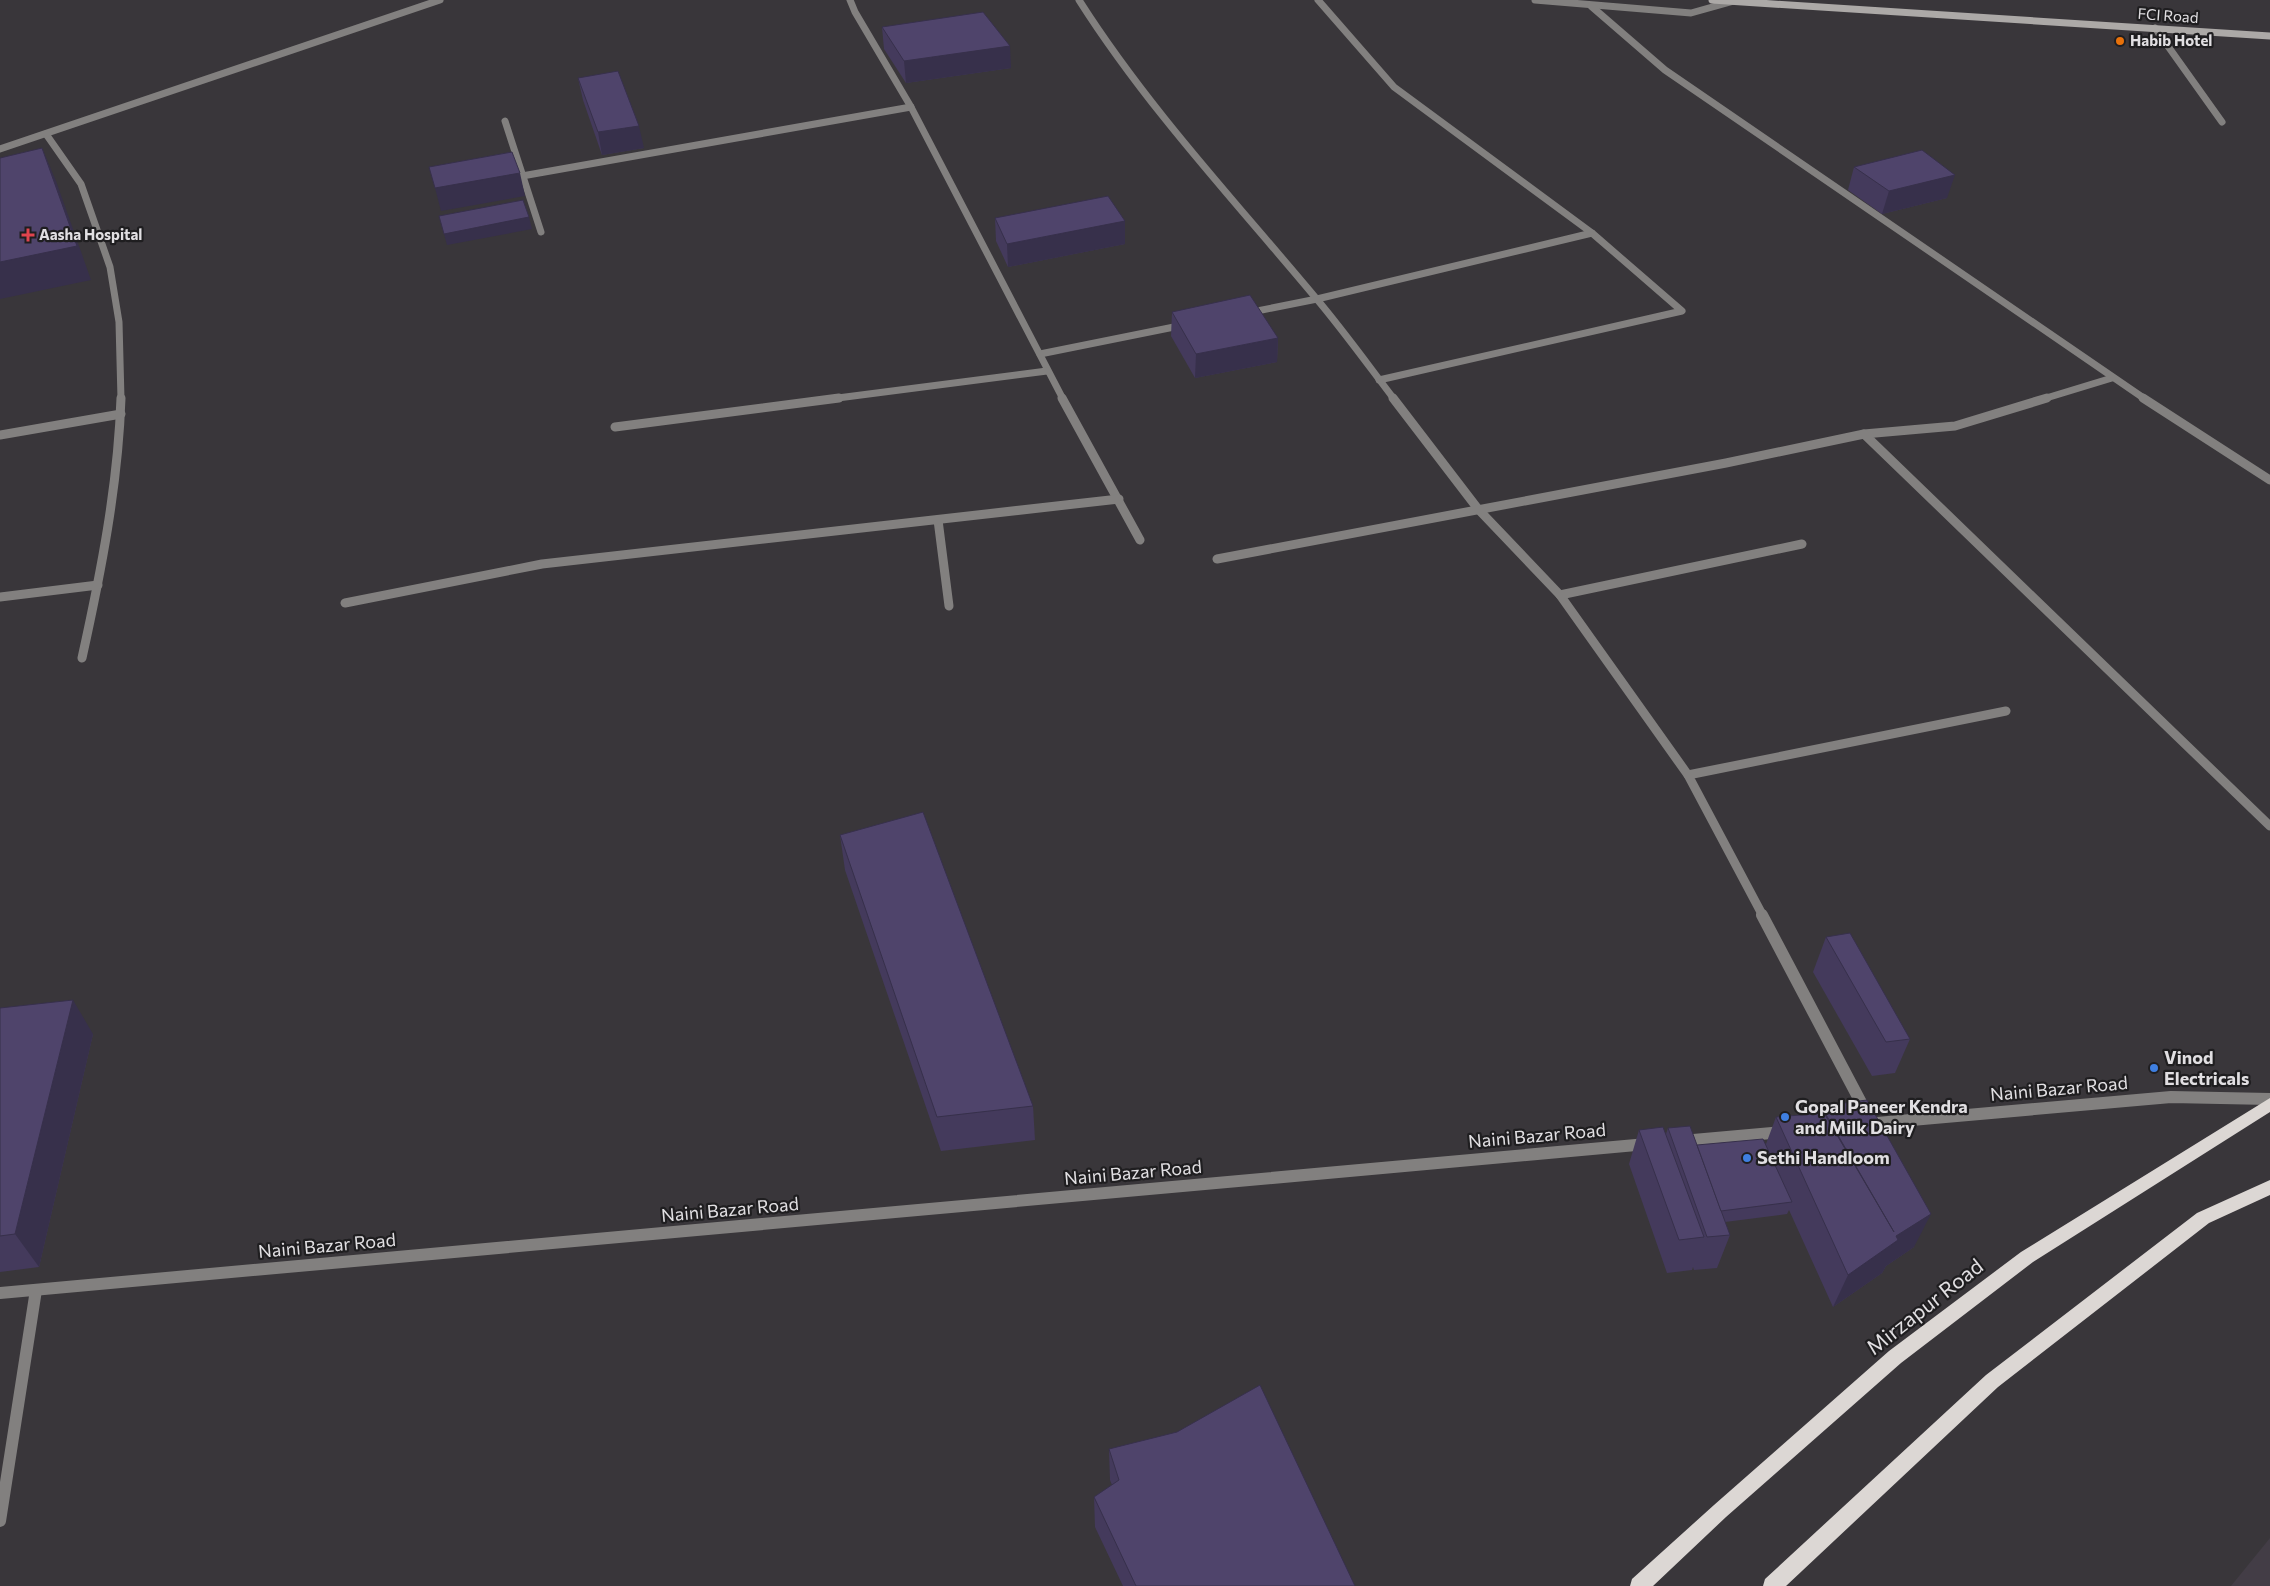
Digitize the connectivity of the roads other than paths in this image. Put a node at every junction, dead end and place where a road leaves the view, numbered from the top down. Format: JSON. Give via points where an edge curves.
{"nodes":[{"id":1,"x":440,"y":0,"type":"edge"},
{"id":2,"x":850,"y":0,"type":"edge"},
{"id":3,"x":1079,"y":0,"type":"edge"},
{"id":4,"x":1318,"y":0,"type":"edge"},
{"id":5,"x":1535,"y":0,"type":"edge"},
{"id":6,"x":1712,"y":0,"type":"edge"},
{"id":7,"x":1734,"y":1,"type":"edge"},
{"id":8,"x":1591,"y":6,"type":"junction"},
{"id":9,"x":2155,"y":28,"type":"junction"},
{"id":10,"x":2270,"y":36,"type":"edge"},
{"id":11,"x":911,"y":107,"type":"junction"},
{"id":12,"x":505,"y":121,"type":"dead end"},
{"id":13,"x":2222,"y":122,"type":"dead end"},
{"id":14,"x":46,"y":134,"type":"junction"},
{"id":15,"x":0,"y":149,"type":"edge"},
{"id":16,"x":522,"y":176,"type":"junction"},
{"id":17,"x":541,"y":232,"type":"dead end"},
{"id":18,"x":1592,"y":233,"type":"junction"},
{"id":19,"x":1317,"y":299,"type":"junction"},
{"id":20,"x":1240,"y":314,"type":"edge"},
{"id":21,"x":1193,"y":324,"type":"edge"},
{"id":22,"x":1040,"y":354,"type":"junction"},
{"id":23,"x":1047,"y":371,"type":"junction"},
{"id":24,"x":2112,"y":378,"type":"junction"},
{"id":25,"x":1379,"y":380,"type":"junction"},
{"id":26,"x":121,"y":414,"type":"junction"},
{"id":27,"x":615,"y":427,"type":"dead end"},
{"id":28,"x":1864,"y":434,"type":"junction"},
{"id":29,"x":0,"y":435,"type":"edge"},
{"id":30,"x":2270,"y":480,"type":"edge"},
{"id":31,"x":1118,"y":499,"type":"junction"},
{"id":32,"x":1478,"y":509,"type":"junction"},
{"id":33,"x":938,"y":520,"type":"junction"},
{"id":34,"x":1140,"y":540,"type":"dead end"},
{"id":35,"x":1802,"y":544,"type":"dead end"},
{"id":36,"x":1218,"y":558,"type":"dead end"},
{"id":37,"x":98,"y":585,"type":"junction"},
{"id":38,"x":1560,"y":595,"type":"junction"},
{"id":39,"x":0,"y":597,"type":"edge"},
{"id":40,"x":345,"y":603,"type":"dead end"},
{"id":41,"x":949,"y":606,"type":"dead end"},
{"id":42,"x":82,"y":658,"type":"dead end"},
{"id":43,"x":2006,"y":712,"type":"dead end"},
{"id":44,"x":1688,"y":775,"type":"junction"},
{"id":45,"x":2270,"y":826,"type":"edge"},
{"id":46,"x":2270,"y":1098,"type":"edge"},
{"id":47,"x":2270,"y":1104,"type":"edge"},
{"id":48,"x":1872,"y":1124,"type":"junction"},
{"id":49,"x":1853,"y":1125,"type":"edge"},
{"id":50,"x":1793,"y":1131,"type":"edge"},
{"id":51,"x":2270,"y":1187,"type":"edge"},
{"id":52,"x":36,"y":1290,"type":"junction"},
{"id":53,"x":0,"y":1292,"type":"edge"},
{"id":54,"x":0,"y":1521,"type":"edge"},
{"id":55,"x":1639,"y":1586,"type":"edge"},
{"id":56,"x":1772,"y":1586,"type":"edge"}],
"edges":[{"from":1,"to":14,"type":"street"},
{"from":2,"to":11,"type":"street"},
{"from":3,"to":19,"type":"street","via":[[1109,47],[1170,126]]},
{"from":4,"to":18,"type":"street","via":[[1394,87]]},
{"from":5,"to":8,"type":"street"},
{"from":6,"to":7,"type":"main road","name":"FCI Road"},
{"from":7,"to":8,"type":"street","via":[[1691,12]]},
{"from":7,"to":9,"type":"main road","name":"FCI Road"},
{"from":8,"to":24,"type":"street","via":[[1665,70]]},
{"from":9,"to":10,"type":"main road","name":"FCI Road"},
{"from":9,"to":13,"type":"street"},
{"from":11,"to":16,"type":"street"},
{"from":11,"to":22,"type":"street"},
{"from":12,"to":16,"type":"street"},
{"from":14,"to":15,"type":"street"},
{"from":14,"to":26,"type":"street","via":[[79,181],[106,246],[121,333]]},
{"from":16,"to":17,"type":"street"},
{"from":18,"to":19,"type":"street"},
{"from":18,"to":25,"type":"street","via":[[1682,311]]},
{"from":19,"to":20,"type":"street"},
{"from":19,"to":25,"type":"street"},
{"from":21,"to":22,"type":"street"},
{"from":22,"to":23,"type":"street"},
{"from":23,"to":27,"type":"street"},
{"from":23,"to":31,"type":"street"},
{"from":24,"to":28,"type":"street","via":[[1955,426]]},
{"from":24,"to":30,"type":"street"},
{"from":25,"to":32,"type":"street"},
{"from":26,"to":29,"type":"street"},
{"from":26,"to":37,"type":"street","via":[[107,543]]},
{"from":28,"to":32,"type":"street"},
{"from":28,"to":45,"type":"street"},
{"from":31,"to":33,"type":"street"},
{"from":31,"to":34,"type":"street"},
{"from":32,"to":36,"type":"street"},
{"from":32,"to":38,"type":"street"},
{"from":33,"to":40,"type":"street","via":[[542,564]]},
{"from":33,"to":41,"type":"street"},
{"from":35,"to":38,"type":"street"},
{"from":37,"to":39,"type":"street"},
{"from":37,"to":42,"type":"street"},
{"from":38,"to":44,"type":"street"},
{"from":43,"to":44,"type":"street"},
{"from":44,"to":48,"type":"street"},
{"from":46,"to":48,"type":"street","name":"Naini Bazar Road","via":[[2170,1097]]},
{"from":47,"to":55,"type":"highway","name":"Mirzapur Road","via":[[2028,1257],[1895,1357]]},
{"from":48,"to":49,"type":"street","name":"Naini Bazar Road"},
{"from":50,"to":52,"type":"street","name":"Naini Bazar Road"},
{"from":51,"to":56,"type":"highway","via":[[2203,1218],[1992,1381]]},
{"from":52,"to":53,"type":"street","name":"Naini Bazar Road"},
{"from":52,"to":54,"type":"street"}]}
